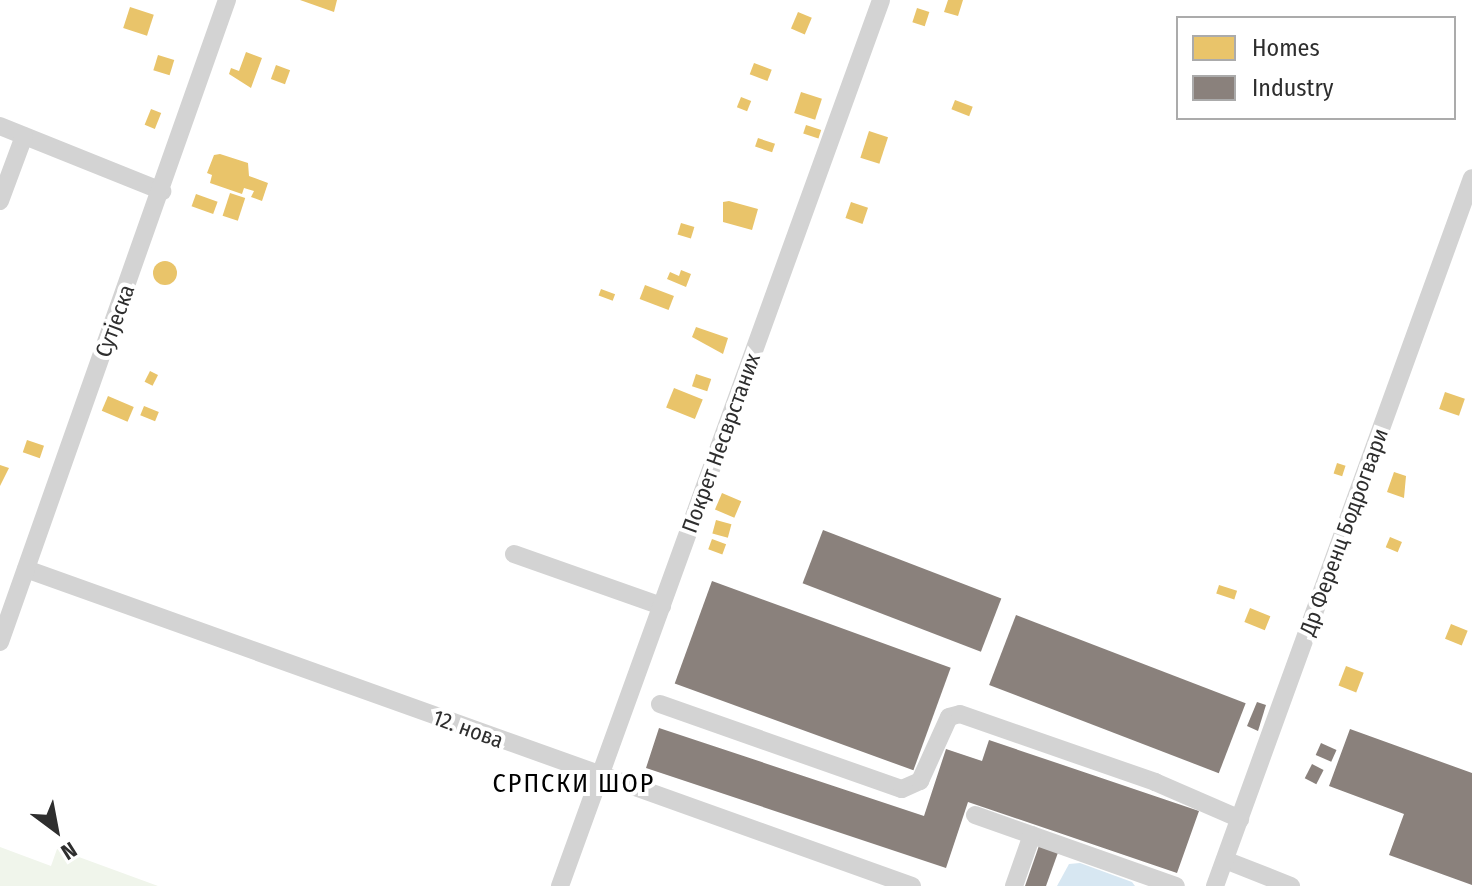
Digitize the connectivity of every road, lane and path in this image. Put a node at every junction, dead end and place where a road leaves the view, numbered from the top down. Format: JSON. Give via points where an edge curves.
{"nodes":[{"id":1,"x":227,"y":0,"type":"edge"},
{"id":2,"x":881,"y":0,"type":"edge"},
{"id":3,"x":0,"y":126,"type":"edge"},
{"id":4,"x":24,"y":136,"type":"junction"},
{"id":5,"x":1472,"y":178,"type":"edge"},
{"id":6,"x":162,"y":191,"type":"junction"},
{"id":7,"x":0,"y":201,"type":"edge"},
{"id":8,"x":514,"y":554,"type":"dead end"},
{"id":9,"x":26,"y":569,"type":"junction"},
{"id":10,"x":662,"y":606,"type":"junction"},
{"id":11,"x":0,"y":642,"type":"edge"},
{"id":12,"x":660,"y":704,"type":"dead end"},
{"id":13,"x":599,"y":776,"type":"junction"},
{"id":14,"x":975,"y":815,"type":"dead end"},
{"id":15,"x":1240,"y":819,"type":"junction"},
{"id":16,"x":1032,"y":835,"type":"junction"},
{"id":17,"x":1225,"y":860,"type":"junction"},
{"id":18,"x":560,"y":886,"type":"edge"},
{"id":19,"x":912,"y":886,"type":"edge"},
{"id":20,"x":1014,"y":886,"type":"edge"},
{"id":21,"x":1176,"y":886,"type":"edge"},
{"id":22,"x":1215,"y":886,"type":"edge"},
{"id":23,"x":1291,"y":886,"type":"edge"}],
"edges":[{"from":1,"to":6,"type":"street","name":"Сутјеска"},
{"from":2,"to":10,"type":"street","name":"Покрет Несврстаних"},
{"from":3,"to":4,"type":"street"},
{"from":4,"to":6,"type":"street"},
{"from":4,"to":7,"type":"street"},
{"from":5,"to":15,"type":"street","name":"Др Ференц Бодрогвари"},
{"from":6,"to":9,"type":"street","name":"Сутјеска"},
{"from":8,"to":10,"type":"street"},
{"from":9,"to":11,"type":"street","name":"Сутјеска"},
{"from":9,"to":13,"type":"street","name":"12. нова"},
{"from":10,"to":13,"type":"street","name":"Покрет Несврстаних"},
{"from":12,"to":15,"type":"street","via":[[902,789],[920,781],[949,717],[976,717]]},
{"from":13,"to":18,"type":"street","name":"Покрет Несврстаних"},
{"from":13,"to":19,"type":"street","name":"12. нова"},
{"from":14,"to":16,"type":"street"},
{"from":15,"to":17,"type":"street","name":"Др Ференц Бодрогвари"},
{"from":16,"to":20,"type":"street"},
{"from":16,"to":21,"type":"street"},
{"from":17,"to":22,"type":"street","name":"Др Ференц Бодрогвари"},
{"from":17,"to":23,"type":"street"}]}
